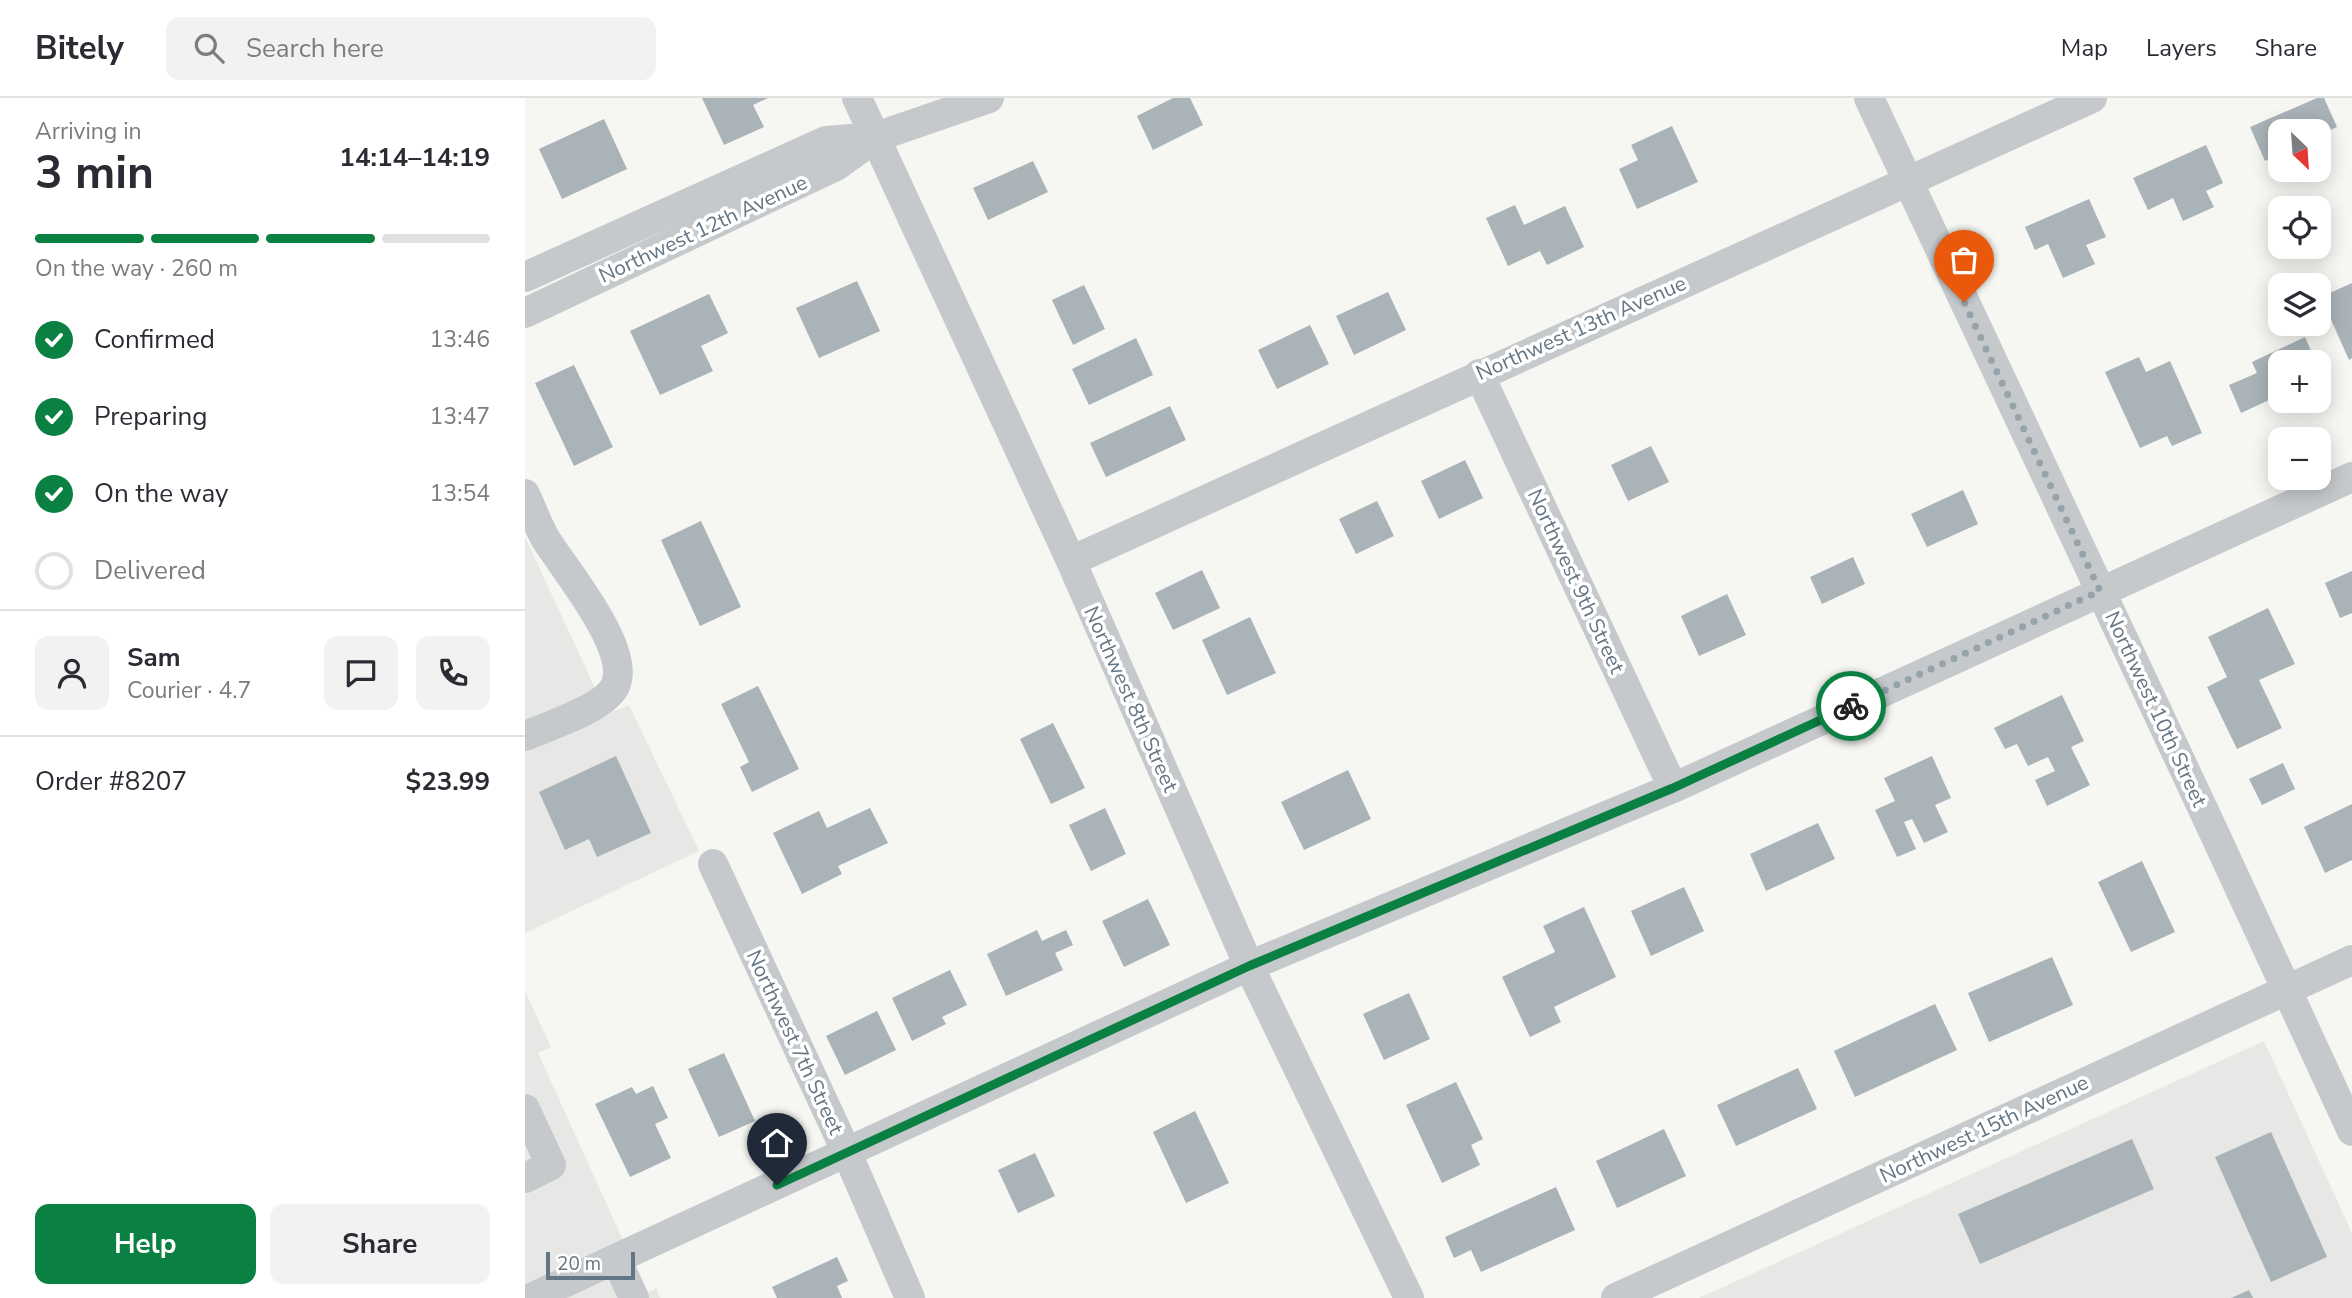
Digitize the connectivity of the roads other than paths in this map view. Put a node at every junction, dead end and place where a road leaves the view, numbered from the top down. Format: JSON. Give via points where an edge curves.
{"nodes":[{"id":1,"x":857,"y":98,"type":"edge"},
{"id":2,"x":989,"y":98,"type":"edge"},
{"id":3,"x":1869,"y":98,"type":"edge"},
{"id":4,"x":2092,"y":98,"type":"edge"},
{"id":5,"x":876,"y":137,"type":"junction"},
{"id":6,"x":1907,"y":181,"type":"junction"},
{"id":7,"x":525,"y":277,"type":"edge"},
{"id":8,"x":525,"y":313,"type":"edge"},
{"id":9,"x":1479,"y":374,"type":"junction"},
{"id":10,"x":2352,"y":477,"type":"edge"},
{"id":11,"x":525,"y":494,"type":"edge"},
{"id":12,"x":1071,"y":561,"type":"junction"},
{"id":13,"x":2100,"y":591,"type":"junction"},
{"id":14,"x":525,"y":736,"type":"edge"},
{"id":15,"x":1673,"y":788,"type":"junction"},
{"id":16,"x":713,"y":864,"type":"dead end"},
{"id":17,"x":2352,"y":960,"type":"edge"},
{"id":18,"x":1249,"y":966,"type":"junction"},
{"id":19,"x":2288,"y":990,"type":"junction"},
{"id":20,"x":525,"y":1109,"type":"edge"},
{"id":21,"x":2352,"y":1131,"type":"edge"},
{"id":22,"x":847,"y":1153,"type":"junction"},
{"id":23,"x":525,"y":1178,"type":"edge"},
{"id":24,"x":615,"y":1259,"type":"junction"},
{"id":25,"x":531,"y":1298,"type":"edge"},
{"id":26,"x":634,"y":1298,"type":"edge"},
{"id":27,"x":910,"y":1298,"type":"edge"},
{"id":28,"x":1409,"y":1298,"type":"edge"},
{"id":29,"x":1616,"y":1298,"type":"edge"}],
"edges":[{"from":1,"to":5,"type":"street","name":"Northwest 8th Street"},
{"from":2,"to":5,"type":"street","name":"Northwest 12th Avenue"},
{"from":3,"to":6,"type":"street","name":"Northwest 10th Street"},
{"from":4,"to":6,"type":"street","name":"Northwest 13th Avenue"},
{"from":5,"to":7,"type":"street","name":"Northwest 12th Avenue","via":[[826,141]]},
{"from":5,"to":8,"type":"street","name":"Northwest 12th Avenue","via":[[836,166]]},
{"from":5,"to":12,"type":"street","name":"Northwest 8th Street"},
{"from":6,"to":9,"type":"street","name":"Northwest 13th Avenue"},
{"from":6,"to":13,"type":"street","name":"Northwest 10th Street"},
{"from":9,"to":12,"type":"street","name":"Northwest 13th Avenue"},
{"from":9,"to":15,"type":"street","name":"Northwest 9th Street"},
{"from":10,"to":13,"type":"street"},
{"from":11,"to":14,"type":"street","via":[[544,536],[602,622],[617,663],[617,683],[606,697]]},
{"from":12,"to":18,"type":"street","name":"Northwest 8th Street"},
{"from":13,"to":15,"type":"street"},
{"from":13,"to":19,"type":"street","name":"Northwest 10th Street"},
{"from":15,"to":18,"type":"street"},
{"from":16,"to":22,"type":"street","name":"Northwest 7th Street"},
{"from":17,"to":19,"type":"street","name":"Northwest 15th Avenue"},
{"from":18,"to":22,"type":"street"},
{"from":18,"to":28,"type":"street","name":"Northwest 8th Street"},
{"from":19,"to":21,"type":"street","name":"Northwest 10th Street"},
{"from":19,"to":29,"type":"street","name":"Northwest 15th Avenue"},
{"from":20,"to":23,"type":"street","via":[[551,1166]]},
{"from":22,"to":24,"type":"street"},
{"from":22,"to":27,"type":"street","name":"Northwest 7th Street"},
{"from":24,"to":25,"type":"street"},
{"from":24,"to":26,"type":"street"}]}
